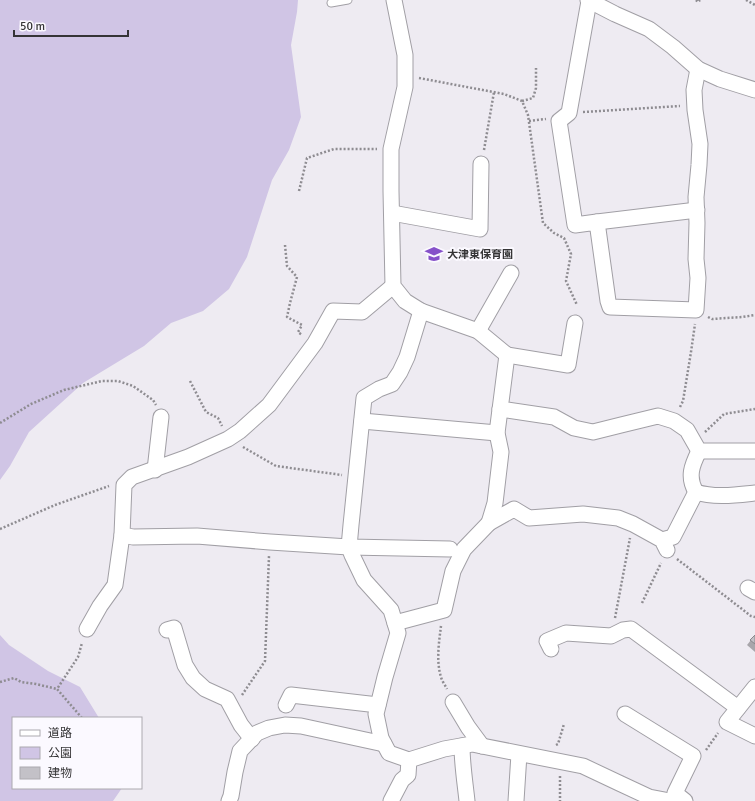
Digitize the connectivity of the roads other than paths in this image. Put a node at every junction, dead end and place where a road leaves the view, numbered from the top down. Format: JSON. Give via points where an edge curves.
{"nodes":[{"id":1,"x":348,"y":0,"type":"edge"},
{"id":2,"x":394,"y":0,"type":"edge"},
{"id":3,"x":588,"y":0,"type":"edge"},
{"id":4,"x":331,"y":4,"type":"dead end"},
{"id":5,"x":698,"y":69,"type":"junction"},
{"id":6,"x":755,"y":90,"type":"edge"},
{"id":7,"x":481,"y":164,"type":"road end"},
{"id":8,"x":697,"y":210,"type":"junction"},
{"id":9,"x":392,"y":213,"type":"junction"},
{"id":10,"x":597,"y":222,"type":"junction"},
{"id":11,"x":511,"y":272,"type":"dead end"},
{"id":12,"x":393,"y":286,"type":"junction"},
{"id":13,"x":421,"y":311,"type":"junction"},
{"id":14,"x":575,"y":323,"type":"dead end"},
{"id":15,"x":478,"y":331,"type":"junction"},
{"id":16,"x":507,"y":355,"type":"junction"},
{"id":17,"x":500,"y":409,"type":"junction"},
{"id":18,"x":161,"y":417,"type":"road end"},
{"id":19,"x":362,"y":421,"type":"junction"},
{"id":20,"x":497,"y":433,"type":"junction"},
{"id":21,"x":697,"y":446,"type":"junction"},
{"id":22,"x":755,"y":451,"type":"edge"},
{"id":23,"x":155,"y":470,"type":"junction"},
{"id":24,"x":696,"y":492,"type":"junction"},
{"id":25,"x":755,"y":493,"type":"edge"},
{"id":26,"x":489,"y":523,"type":"junction"},
{"id":27,"x":122,"y":535,"type":"junction"},
{"id":28,"x":349,"y":547,"type":"junction"},
{"id":29,"x":450,"y":549,"type":"dead end"},
{"id":30,"x":395,"y":623,"type":"junction"},
{"id":31,"x":87,"y":629,"type":"road end"},
{"id":32,"x":167,"y":630,"type":"dead end"},
{"id":33,"x":551,"y":649,"type":"dead end"},
{"id":34,"x":755,"y":687,"type":"edge"},
{"id":35,"x":453,"y":702,"type":"road end"},
{"id":36,"x":286,"y":705,"type":"dead end"},
{"id":37,"x":378,"y":705,"type":"junction"},
{"id":38,"x":738,"y":708,"type":"junction"},
{"id":39,"x":625,"y":714,"type":"dead end"},
{"id":40,"x":755,"y":736,"type":"edge"},
{"id":41,"x":252,"y":739,"type":"junction"},
{"id":42,"x":384,"y":744,"type":"junction"},
{"id":43,"x":462,"y":746,"type":"junction"},
{"id":44,"x":482,"y":746,"type":"junction"},
{"id":45,"x":519,"y":754,"type":"junction"},
{"id":46,"x":409,"y":760,"type":"junction"},
{"id":47,"x":229,"y":801,"type":"edge"},
{"id":48,"x":391,"y":801,"type":"edge"},
{"id":49,"x":467,"y":801,"type":"edge"},
{"id":50,"x":516,"y":801,"type":"edge"},
{"id":51,"x":670,"y":801,"type":"edge"},
{"id":52,"x":685,"y":801,"type":"edge"}],
"edges":[{"from":1,"to":4,"type":"lane"},
{"from":2,"to":9,"type":"street","via":[[405,55],[405,87],[391,149]]},
{"from":3,"to":5,"type":"street","via":[[649,30]]},
{"from":3,"to":10,"type":"street","via":[[569,113],[559,121],[574,225]]},
{"from":5,"to":6,"type":"street"},
{"from":5,"to":8,"type":"street","via":[[694,90],[700,144]]},
{"from":7,"to":9,"type":"street","via":[[480,229]]},
{"from":8,"to":10,"type":"street"},
{"from":8,"to":10,"type":"street","via":[[696,310],[610,307]]},
{"from":9,"to":12,"type":"street"},
{"from":11,"to":15,"type":"street"},
{"from":12,"to":13,"type":"street","via":[[405,301]]},
{"from":12,"to":23,"type":"street","via":[[362,312],[332,311],[315,343],[269,404],[240,431],[228,439]]},
{"from":13,"to":15,"type":"street"},
{"from":13,"to":19,"type":"street","via":[[400,372],[392,384],[364,398]]},
{"from":14,"to":16,"type":"street","via":[[568,365]]},
{"from":15,"to":16,"type":"street"},
{"from":16,"to":17,"type":"street"},
{"from":17,"to":20,"type":"street"},
{"from":17,"to":21,"type":"street","via":[[554,417],[574,428],[593,432],[658,416],[674,421],[687,430]]},
{"from":18,"to":23,"type":"street"},
{"from":19,"to":20,"type":"street"},
{"from":19,"to":28,"type":"street"},
{"from":20,"to":26,"type":"street","via":[[500,452],[495,503]]},
{"from":21,"to":22,"type":"street"},
{"from":21,"to":24,"type":"street","via":[[691,476]]},
{"from":23,"to":27,"type":"street","via":[[132,478],[124,485]]},
{"from":24,"to":25,"type":"street","via":[[705,495]]},
{"from":24,"to":26,"type":"street","via":[[673,537],[664,545],[633,524],[618,518],[583,514],[529,518],[514,509]]},
{"from":26,"to":30,"type":"street","via":[[464,549],[453,571],[444,610]]},
{"from":27,"to":28,"type":"street","via":[[197,536]]},
{"from":27,"to":31,"type":"street","via":[[115,585]]},
{"from":28,"to":29,"type":"street"},
{"from":28,"to":30,"type":"street","via":[[364,580],[391,610]]},
{"from":30,"to":37,"type":"street","via":[[398,633]]},
{"from":32,"to":41,"type":"street","via":[[174,628],[185,665],[194,678],[205,689],[227,699]]},
{"from":33,"to":38,"type":"street","via":[[547,641],[566,633],[611,636],[631,629]]},
{"from":34,"to":38,"type":"street"},
{"from":35,"to":44,"type":"street"},
{"from":36,"to":37,"type":"street","via":[[291,695]]},
{"from":37,"to":42,"type":"street","via":[[376,714]]},
{"from":38,"to":40,"type":"street","via":[[727,722]]},
{"from":39,"to":52,"type":"street","via":[[693,756],[675,793]]},
{"from":41,"to":42,"type":"street","via":[[257,733],[285,725],[301,726]]},
{"from":41,"to":47,"type":"street","via":[[240,751]]},
{"from":42,"to":46,"type":"street","via":[[389,753]]},
{"from":43,"to":44,"type":"street"},
{"from":43,"to":46,"type":"street"},
{"from":43,"to":49,"type":"street"},
{"from":44,"to":45,"type":"street"},
{"from":45,"to":50,"type":"street"},
{"from":45,"to":51,"type":"street","via":[[583,766],[649,797]]},
{"from":46,"to":48,"type":"street","via":[[408,775],[402,780]]}]}
